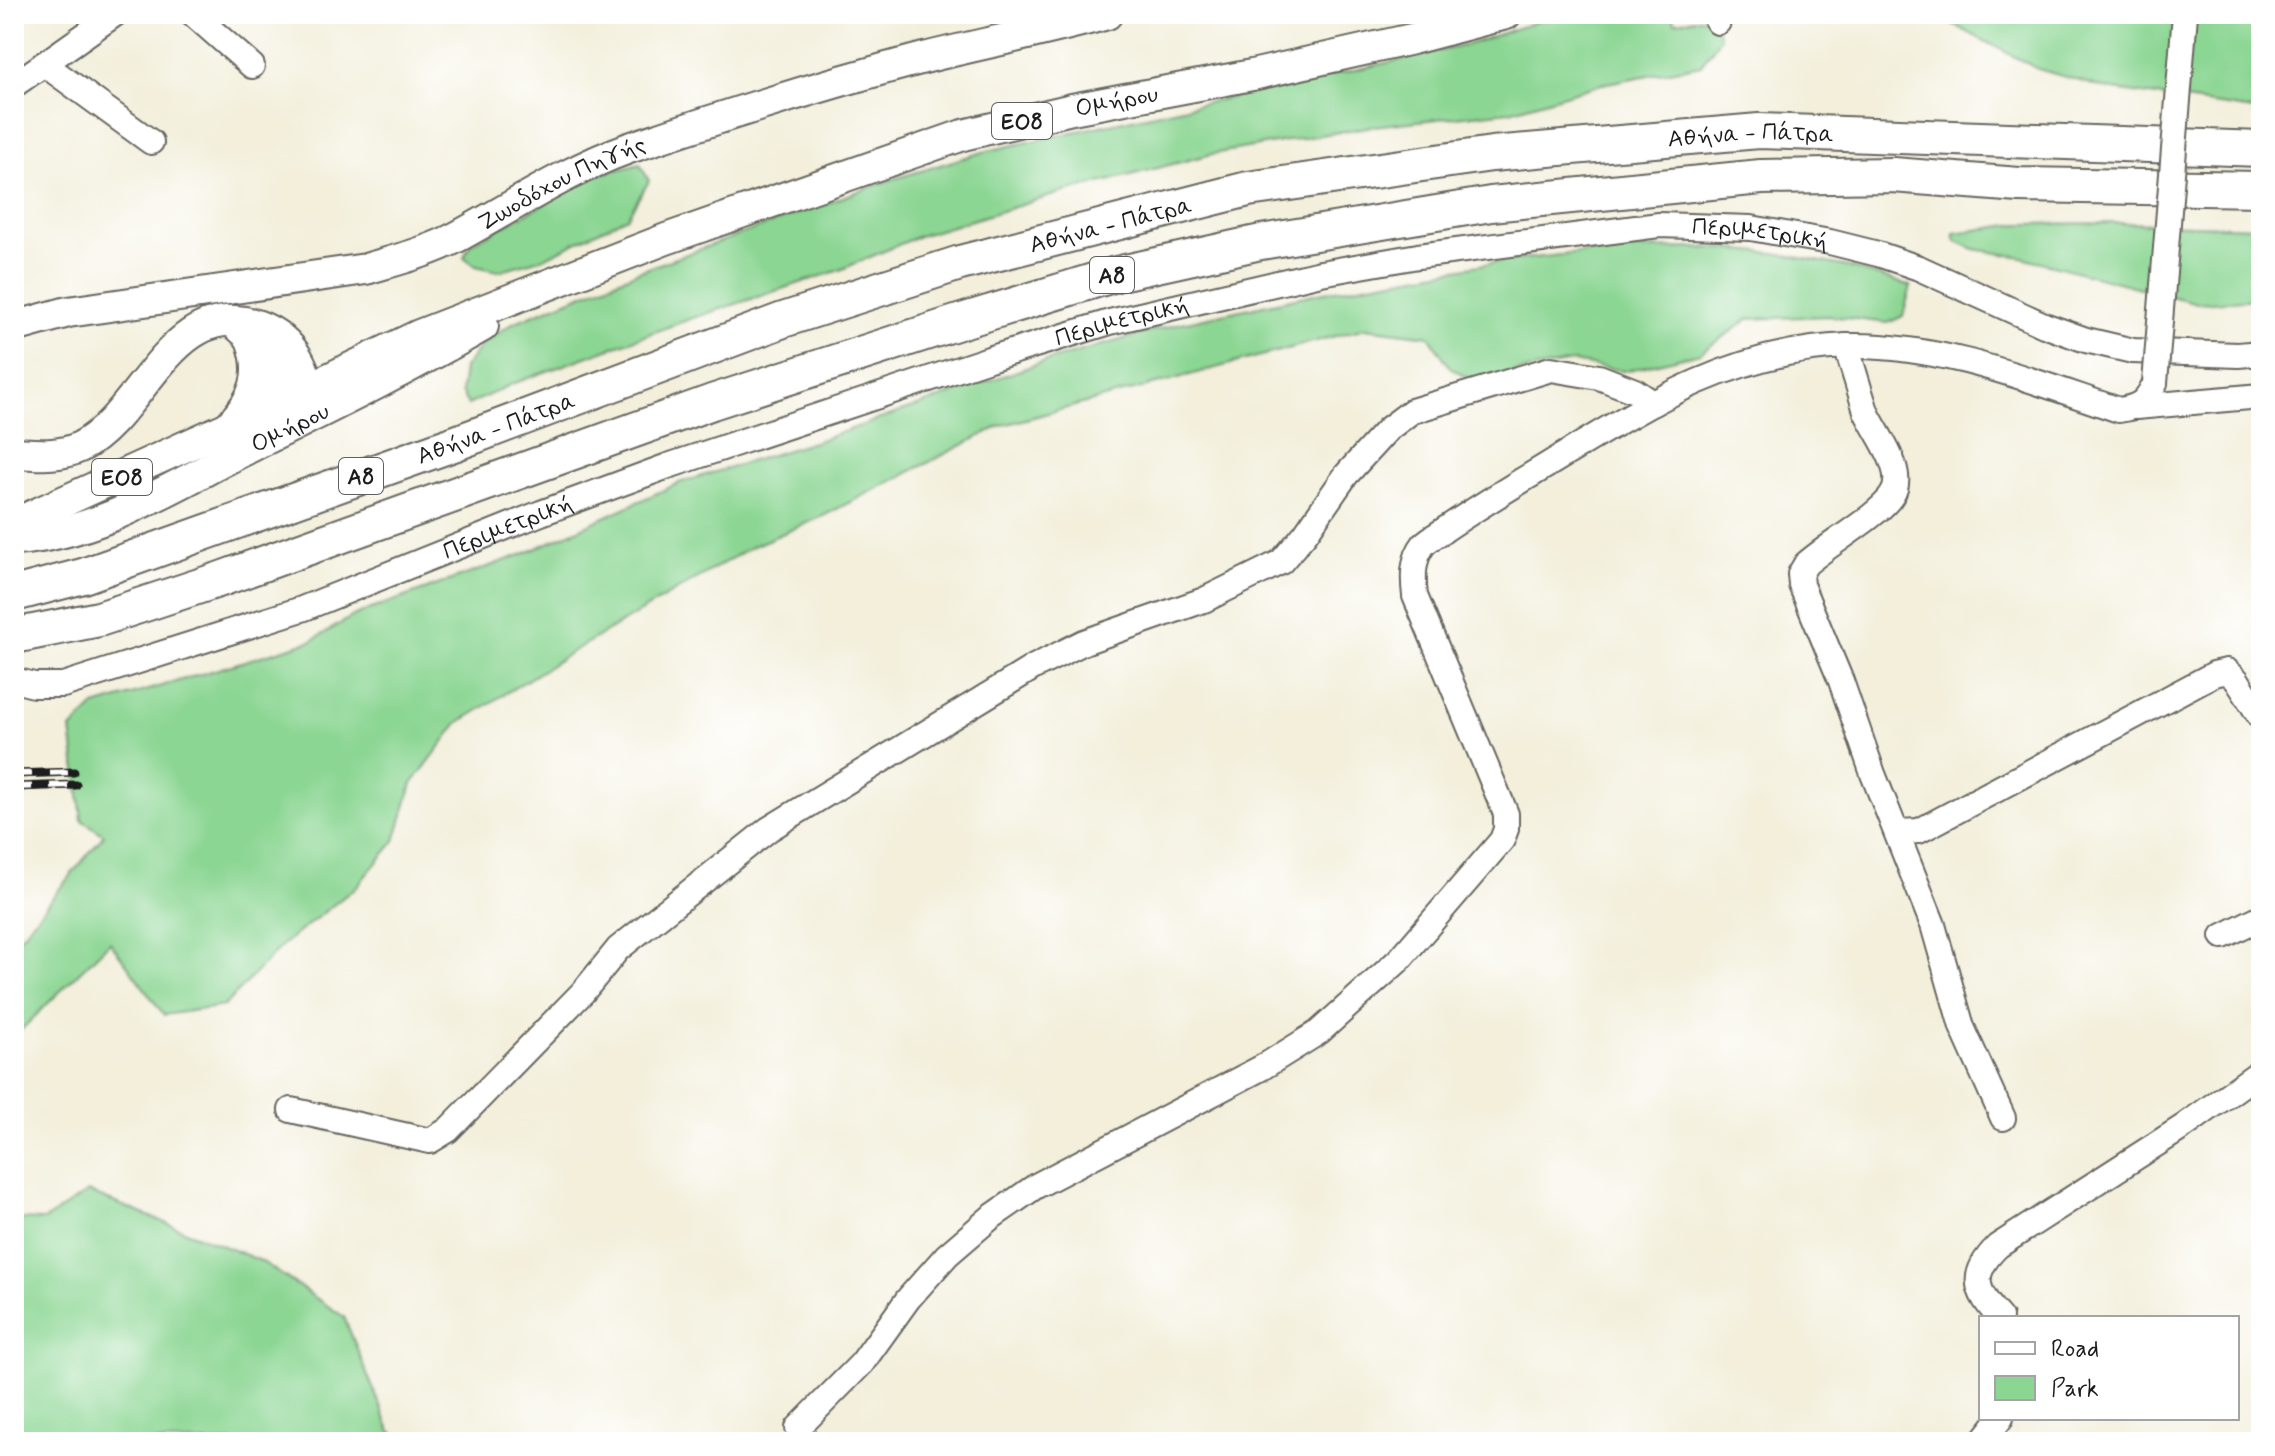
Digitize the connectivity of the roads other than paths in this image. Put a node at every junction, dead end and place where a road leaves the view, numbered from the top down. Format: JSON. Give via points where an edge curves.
{"nodes":[{"id":1,"x":115,"y":14,"type":"edge"},
{"id":2,"x":193,"y":14,"type":"edge"},
{"id":3,"x":1107,"y":14,"type":"edge"},
{"id":4,"x":1506,"y":14,"type":"edge"},
{"id":5,"x":2185,"y":14,"type":"edge"},
{"id":6,"x":44,"y":64,"type":"junction"},
{"id":7,"x":252,"y":66,"type":"dead end"},
{"id":8,"x":14,"y":85,"type":"edge"},
{"id":9,"x":151,"y":142,"type":"dead end"},
{"id":10,"x":2261,"y":149,"type":"edge"},
{"id":11,"x":2261,"y":189,"type":"edge"},
{"id":12,"x":554,"y":285,"type":"junction"},
{"id":13,"x":14,"y":327,"type":"edge"},
{"id":14,"x":241,"y":329,"type":"junction"},
{"id":15,"x":281,"y":338,"type":"junction"},
{"id":16,"x":1846,"y":346,"type":"junction"},
{"id":17,"x":2261,"y":353,"type":"edge"},
{"id":18,"x":377,"y":355,"type":"junction"},
{"id":19,"x":2261,"y":396,"type":"edge"},
{"id":20,"x":1653,"y":403,"type":"junction"},
{"id":21,"x":303,"y":405,"type":"junction"},
{"id":22,"x":2136,"y":407,"type":"junction"},
{"id":23,"x":228,"y":427,"type":"junction"},
{"id":24,"x":16,"y":453,"type":"edge"},
{"id":25,"x":14,"y":524,"type":"edge"},
{"id":26,"x":14,"y":540,"type":"edge"},
{"id":27,"x":14,"y":594,"type":"edge"},
{"id":28,"x":14,"y":636,"type":"edge"},
{"id":29,"x":14,"y":680,"type":"edge"},
{"id":30,"x":2261,"y":718,"type":"edge"},
{"id":31,"x":1898,"y":832,"type":"junction"},
{"id":32,"x":2261,"y":917,"type":"edge"},
{"id":33,"x":2223,"y":936,"type":"dead end"},
{"id":34,"x":2261,"y":1071,"type":"edge"},
{"id":35,"x":291,"y":1110,"type":"dead end"},
{"id":36,"x":2003,"y":1118,"type":"dead end"},
{"id":37,"x":1998,"y":1316,"type":"edge"},
{"id":38,"x":1999,"y":1420,"type":"edge"},
{"id":39,"x":798,"y":1428,"type":"dead end"},
{"id":40,"x":1982,"y":1442,"type":"edge"}],
"edges":[{"from":1,"to":6,"type":"street"},
{"from":2,"to":7,"type":"street"},
{"from":3,"to":13,"type":"main road","name":"Ζωοδόχου Πηγής","via":[[883,70],[627,149],[454,238],[366,269],[68,312]]},
{"from":4,"to":12,"type":"main road","name":"Ομήρου","number":"ΕΟ8","via":[[1296,65],[963,135],[666,239]]},
{"from":5,"to":22,"type":"street","bridge":true,"via":[[2155,383],[2147,400]]},
{"from":6,"to":8,"type":"street"},
{"from":6,"to":9,"type":"street"},
{"from":10,"to":27,"type":"highway","name":"Αθήνα - Πάτρα","number":"Α8","via":[[1759,131],[1492,154],[1248,189],[960,263],[783,320],[83,576]]},
{"from":11,"to":28,"type":"highway","name":"Αθήνα - Πάτρα","number":"Α8","via":[[2019,185],[1893,175],[1761,177],[1491,204],[1261,242],[1116,274],[962,321],[712,402],[203,585],[99,619]]},
{"from":12,"to":18,"type":"main road","name":"Ομήρου","number":"ΕΟ8"},
{"from":12,"to":21,"type":"main road","name":"Ομήρου","number":"ΕΟ8","via":[[428,358]]},
{"from":14,"to":15,"type":"main road","via":[[253,324]]},
{"from":14,"to":21,"type":"main road"},
{"from":14,"to":23,"type":"main road","via":[[257,357],[258,377],[253,395]]},
{"from":14,"to":24,"type":"main road","via":[[211,322],[192,332],[114,418],[81,446],[62,454]]},
{"from":15,"to":18,"type":"main road","via":[[331,357]]},
{"from":15,"to":21,"type":"main road","via":[[300,360]]},
{"from":16,"to":20,"type":"street","via":[[1744,363]]},
{"from":16,"to":22,"type":"street","via":[[1928,353],[2119,410]]},
{"from":16,"to":31,"type":"street","via":[[1897,481],[1879,509],[1806,564],[1801,585]]},
{"from":17,"to":29,"type":"street","name":"Περιμετρική","via":[[2133,351],[2086,340],[1878,254],[1751,228],[1659,225],[1418,256],[1097,325],[668,466],[302,609],[63,685]]},
{"from":18,"to":21,"type":"main road","name":"Ομήρου","number":"ΕΟ8"},
{"from":19,"to":22,"type":"street"},
{"from":20,"to":35,"type":"street","via":[[1599,377],[1551,369],[1412,411],[1346,475],[1281,562],[1204,600],[1084,642],[1034,667],[769,829],[618,949],[448,1130],[430,1141]]},
{"from":20,"to":39,"type":"street","via":[[1449,527],[1424,545],[1413,570],[1415,596],[1506,814],[1502,840],[1399,960],[1319,1032],[1291,1052],[1036,1186],[990,1218],[947,1255],[862,1363]]},
{"from":21,"to":23,"type":"main road","name":"Ομήρου","number":"ΕΟ8"},
{"from":21,"to":26,"type":"main road","name":"Ομήρου","number":"ΕΟ8","via":[[101,520]]},
{"from":23,"to":25,"type":"main road","name":"Ομήρου","number":"ΕΟ8"},
{"from":30,"to":31,"type":"street","via":[[2237,680],[2227,671],[2214,674],[1919,831]]},
{"from":31,"to":36,"type":"street","via":[[1933,925],[1962,1027]]},
{"from":32,"to":33,"type":"street"},
{"from":34,"to":37,"type":"street","via":[[1998,1246],[1985,1259],[1979,1286],[1983,1300]]},
{"from":38,"to":40,"type":"street"}]}
